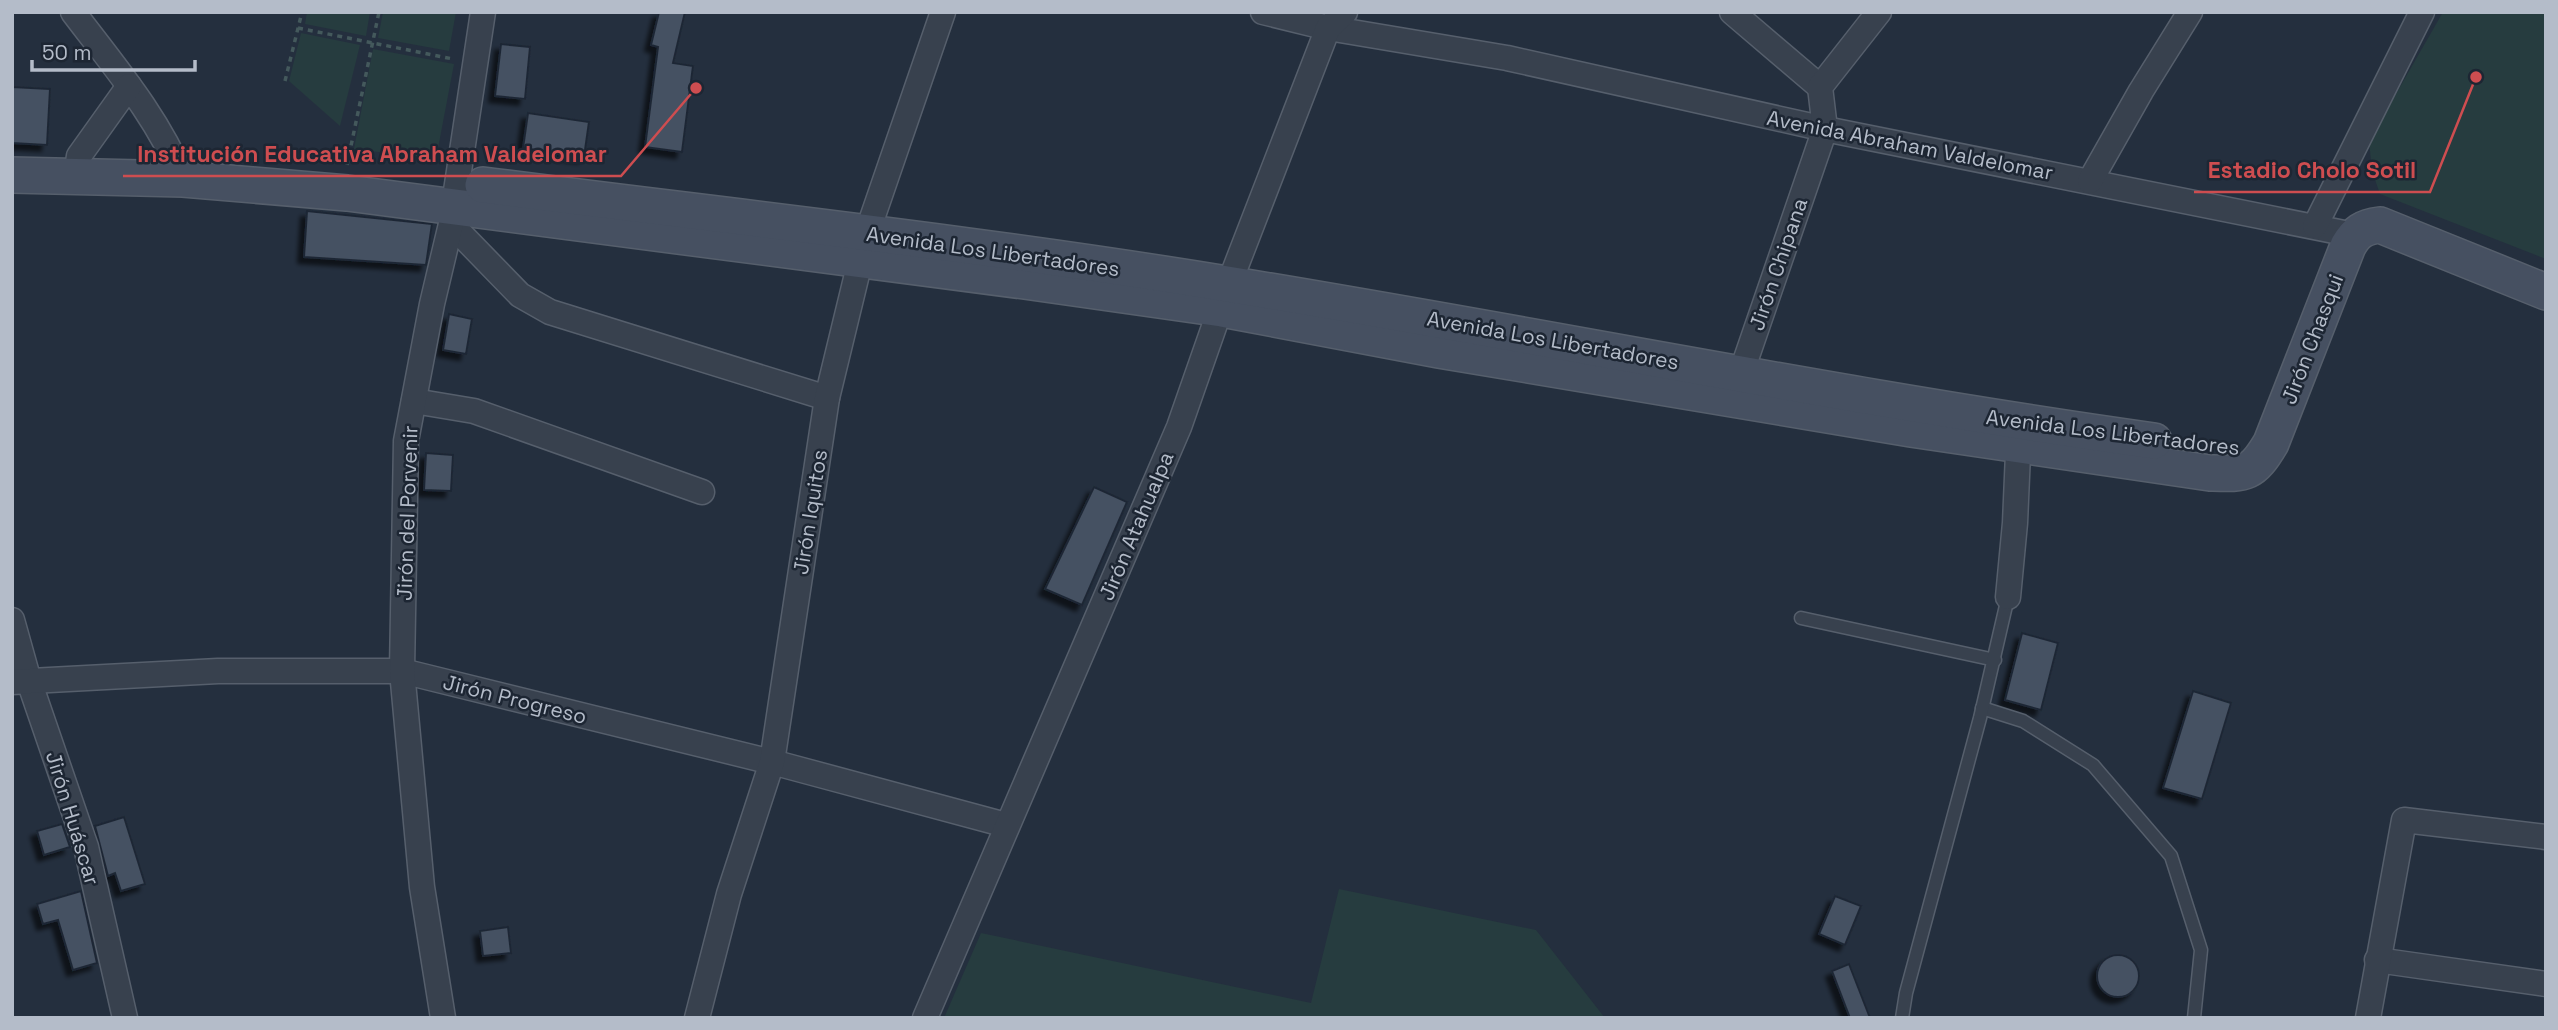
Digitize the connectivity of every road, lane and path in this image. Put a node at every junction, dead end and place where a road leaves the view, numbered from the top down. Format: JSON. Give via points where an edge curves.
{"nodes":[{"id":1,"x":73,"y":12,"type":"edge"},
{"id":2,"x":302,"y":12,"type":"edge"},
{"id":3,"x":379,"y":12,"type":"edge"},
{"id":4,"x":483,"y":12,"type":"edge"},
{"id":5,"x":943,"y":12,"type":"edge"},
{"id":6,"x":1263,"y":12,"type":"edge"},
{"id":7,"x":1732,"y":12,"type":"edge"},
{"id":8,"x":1879,"y":12,"type":"edge"},
{"id":9,"x":2190,"y":12,"type":"edge"},
{"id":10,"x":2422,"y":12,"type":"edge"},
{"id":11,"x":1285,"y":15,"type":"edge"},
{"id":12,"x":1337,"y":20,"type":"edge"},
{"id":13,"x":298,"y":28,"type":"junction"},
{"id":14,"x":373,"y":43,"type":"junction"},
{"id":15,"x":476,"y":63,"type":"junction"},
{"id":16,"x":285,"y":81,"type":"dead end"},
{"id":17,"x":129,"y":86,"type":"junction"},
{"id":18,"x":1820,"y":87,"type":"junction"},
{"id":19,"x":1825,"y":129,"type":"junction"},
{"id":20,"x":12,"y":156,"type":"edge"},
{"id":21,"x":78,"y":166,"type":"junction"},
{"id":22,"x":178,"y":168,"type":"junction"},
{"id":23,"x":346,"y":171,"type":"junction"},
{"id":24,"x":12,"y":176,"type":"edge"},
{"id":25,"x":2090,"y":181,"type":"junction"},
{"id":26,"x":454,"y":203,"type":"junction"},
{"id":27,"x":2315,"y":226,"type":"junction"},
{"id":28,"x":2354,"y":235,"type":"junction"},
{"id":29,"x":863,"y":247,"type":"junction"},
{"id":30,"x":2546,"y":292,"type":"edge"},
{"id":31,"x":1226,"y":297,"type":"junction"},
{"id":32,"x":1736,"y":386,"type":"junction"},
{"id":33,"x":827,"y":398,"type":"junction"},
{"id":34,"x":414,"y":401,"type":"junction"},
{"id":35,"x":2018,"y":434,"type":"junction"},
{"id":36,"x":2271,"y":443,"type":"joint"},
{"id":37,"x":702,"y":492,"type":"dead end"},
{"id":38,"x":2008,"y":597,"type":"joint"},
{"id":39,"x":1801,"y":618,"type":"dead end"},
{"id":40,"x":12,"y":620,"type":"edge"},
{"id":41,"x":1994,"y":660,"type":"junction"},
{"id":42,"x":402,"y":671,"type":"junction"},
{"id":43,"x":21,"y":682,"type":"edge"},
{"id":44,"x":1982,"y":708,"type":"junction"},
{"id":45,"x":772,"y":762,"type":"junction"},
{"id":46,"x":1006,"y":825,"type":"junction"},
{"id":47,"x":2546,"y":836,"type":"edge"},
{"id":48,"x":2377,"y":960,"type":"junction"},
{"id":49,"x":2546,"y":984,"type":"edge"},
{"id":50,"x":125,"y":1018,"type":"edge"},
{"id":51,"x":443,"y":1018,"type":"edge"},
{"id":52,"x":697,"y":1018,"type":"edge"},
{"id":53,"x":925,"y":1018,"type":"edge"},
{"id":54,"x":1902,"y":1018,"type":"edge"},
{"id":55,"x":2194,"y":1018,"type":"edge"},
{"id":56,"x":2368,"y":1018,"type":"edge"}],
"edges":[{"from":1,"to":17,"type":"street"},
{"from":2,"to":13,"type":"path"},
{"from":3,"to":14,"type":"path"},
{"from":4,"to":15,"type":"street","name":"Jirón del Porvenir"},
{"from":5,"to":29,"type":"street","name":"Jirón Iquitos"},
{"from":6,"to":11,"type":"street","name":"Avenida Abraham Valdelomar"},
{"from":7,"to":18,"type":"street"},
{"from":8,"to":18,"type":"street"},
{"from":9,"to":25,"type":"street"},
{"from":10,"to":27,"type":"street"},
{"from":11,"to":12,"type":"street","name":"Avenida Abraham Valdelomar"},
{"from":12,"to":19,"type":"street","name":"Avenida Abraham Valdelomar"},
{"from":12,"to":31,"type":"street","name":"Jirón Atahualpa"},
{"from":13,"to":14,"type":"path"},
{"from":13,"to":16,"type":"path"},
{"from":14,"to":15,"type":"path"},
{"from":14,"to":23,"type":"path"},
{"from":15,"to":26,"type":"street","name":"Jirón del Porvenir"},
{"from":17,"to":21,"type":"street"},
{"from":17,"to":22,"type":"street"},
{"from":18,"to":19,"type":"street"},
{"from":19,"to":25,"type":"street","name":"Avenida Abraham Valdelomar"},
{"from":19,"to":32,"type":"street","name":"Jirón Chipana"},
{"from":20,"to":21,"type":"street","name":"Avenida Los Libertadores"},
{"from":21,"to":22,"type":"street","name":"Avenida Los Libertadores"},
{"from":21,"to":24,"type":"street","name":"Avenida Los Libertadores"},
{"from":22,"to":23,"type":"street","name":"Avenida Los Libertadores","via":[[261,161]]},
{"from":22,"to":26,"type":"street","name":"Avenida Los Libertadores"},
{"from":23,"to":26,"type":"street","name":"Avenida Los Libertadores"},
{"from":25,"to":27,"type":"street","name":"Avenida Abraham Valdelomar"},
{"from":26,"to":29,"type":"street","name":"Avenida Los Libertadores"},
{"from":26,"to":33,"type":"street","via":[[520,295],[550,312]]},
{"from":26,"to":34,"type":"street","name":"Jirón del Porvenir"},
{"from":27,"to":28,"type":"street","name":"Avenida Abraham Valdelomar"},
{"from":28,"to":30,"type":"street","name":"Avenida Abraham Valdelomar","via":[[2365,227],[2380,225]]},
{"from":28,"to":36,"type":"street","name":"Jirón Chasqui"},
{"from":29,"to":31,"type":"street","name":"Avenida Los Libertadores"},
{"from":29,"to":33,"type":"street","name":"Jirón Iquitos"},
{"from":31,"to":32,"type":"street","name":"Avenida Los Libertadores"},
{"from":31,"to":46,"type":"street","name":"Jirón Atahualpa","via":[[1179,427]]},
{"from":32,"to":35,"type":"street","name":"Avenida Los Libertadores"},
{"from":33,"to":45,"type":"street","name":"Jirón Iquitos"},
{"from":34,"to":37,"type":"street","via":[[474,411]]},
{"from":34,"to":42,"type":"street","name":"Jirón del Porvenir","via":[[406,441]]},
{"from":35,"to":36,"type":"street","name":"Avenida Los Libertadores","via":[[2205,449],[2248,450]]},
{"from":35,"to":38,"type":"street"},
{"from":38,"to":41,"type":"lane"},
{"from":39,"to":41,"type":"lane"},
{"from":40,"to":43,"type":"street","name":"Jirón Huáscar"},
{"from":41,"to":44,"type":"lane"},
{"from":42,"to":43,"type":"street","name":"Jirón Progreso","via":[[218,671]]},
{"from":42,"to":45,"type":"street","name":"Jirón Progreso"},
{"from":42,"to":51,"type":"street","name":"Jirón del Porvenir","via":[[422,887]]},
{"from":43,"to":50,"type":"street","name":"Jirón Huáscar","via":[[86,847]]},
{"from":44,"to":54,"type":"lane"},
{"from":44,"to":55,"type":"lane","via":[[2023,721],[2093,765],[2171,856],[2201,950]]},
{"from":45,"to":46,"type":"street","name":"Jirón Progreso"},
{"from":45,"to":52,"type":"street","name":"Jirón Iquitos","via":[[729,894]]},
{"from":46,"to":53,"type":"street","name":"Jirón Atahualpa"},
{"from":47,"to":48,"type":"street","via":[[2404,820]]},
{"from":48,"to":49,"type":"street"},
{"from":48,"to":56,"type":"street"}]}
